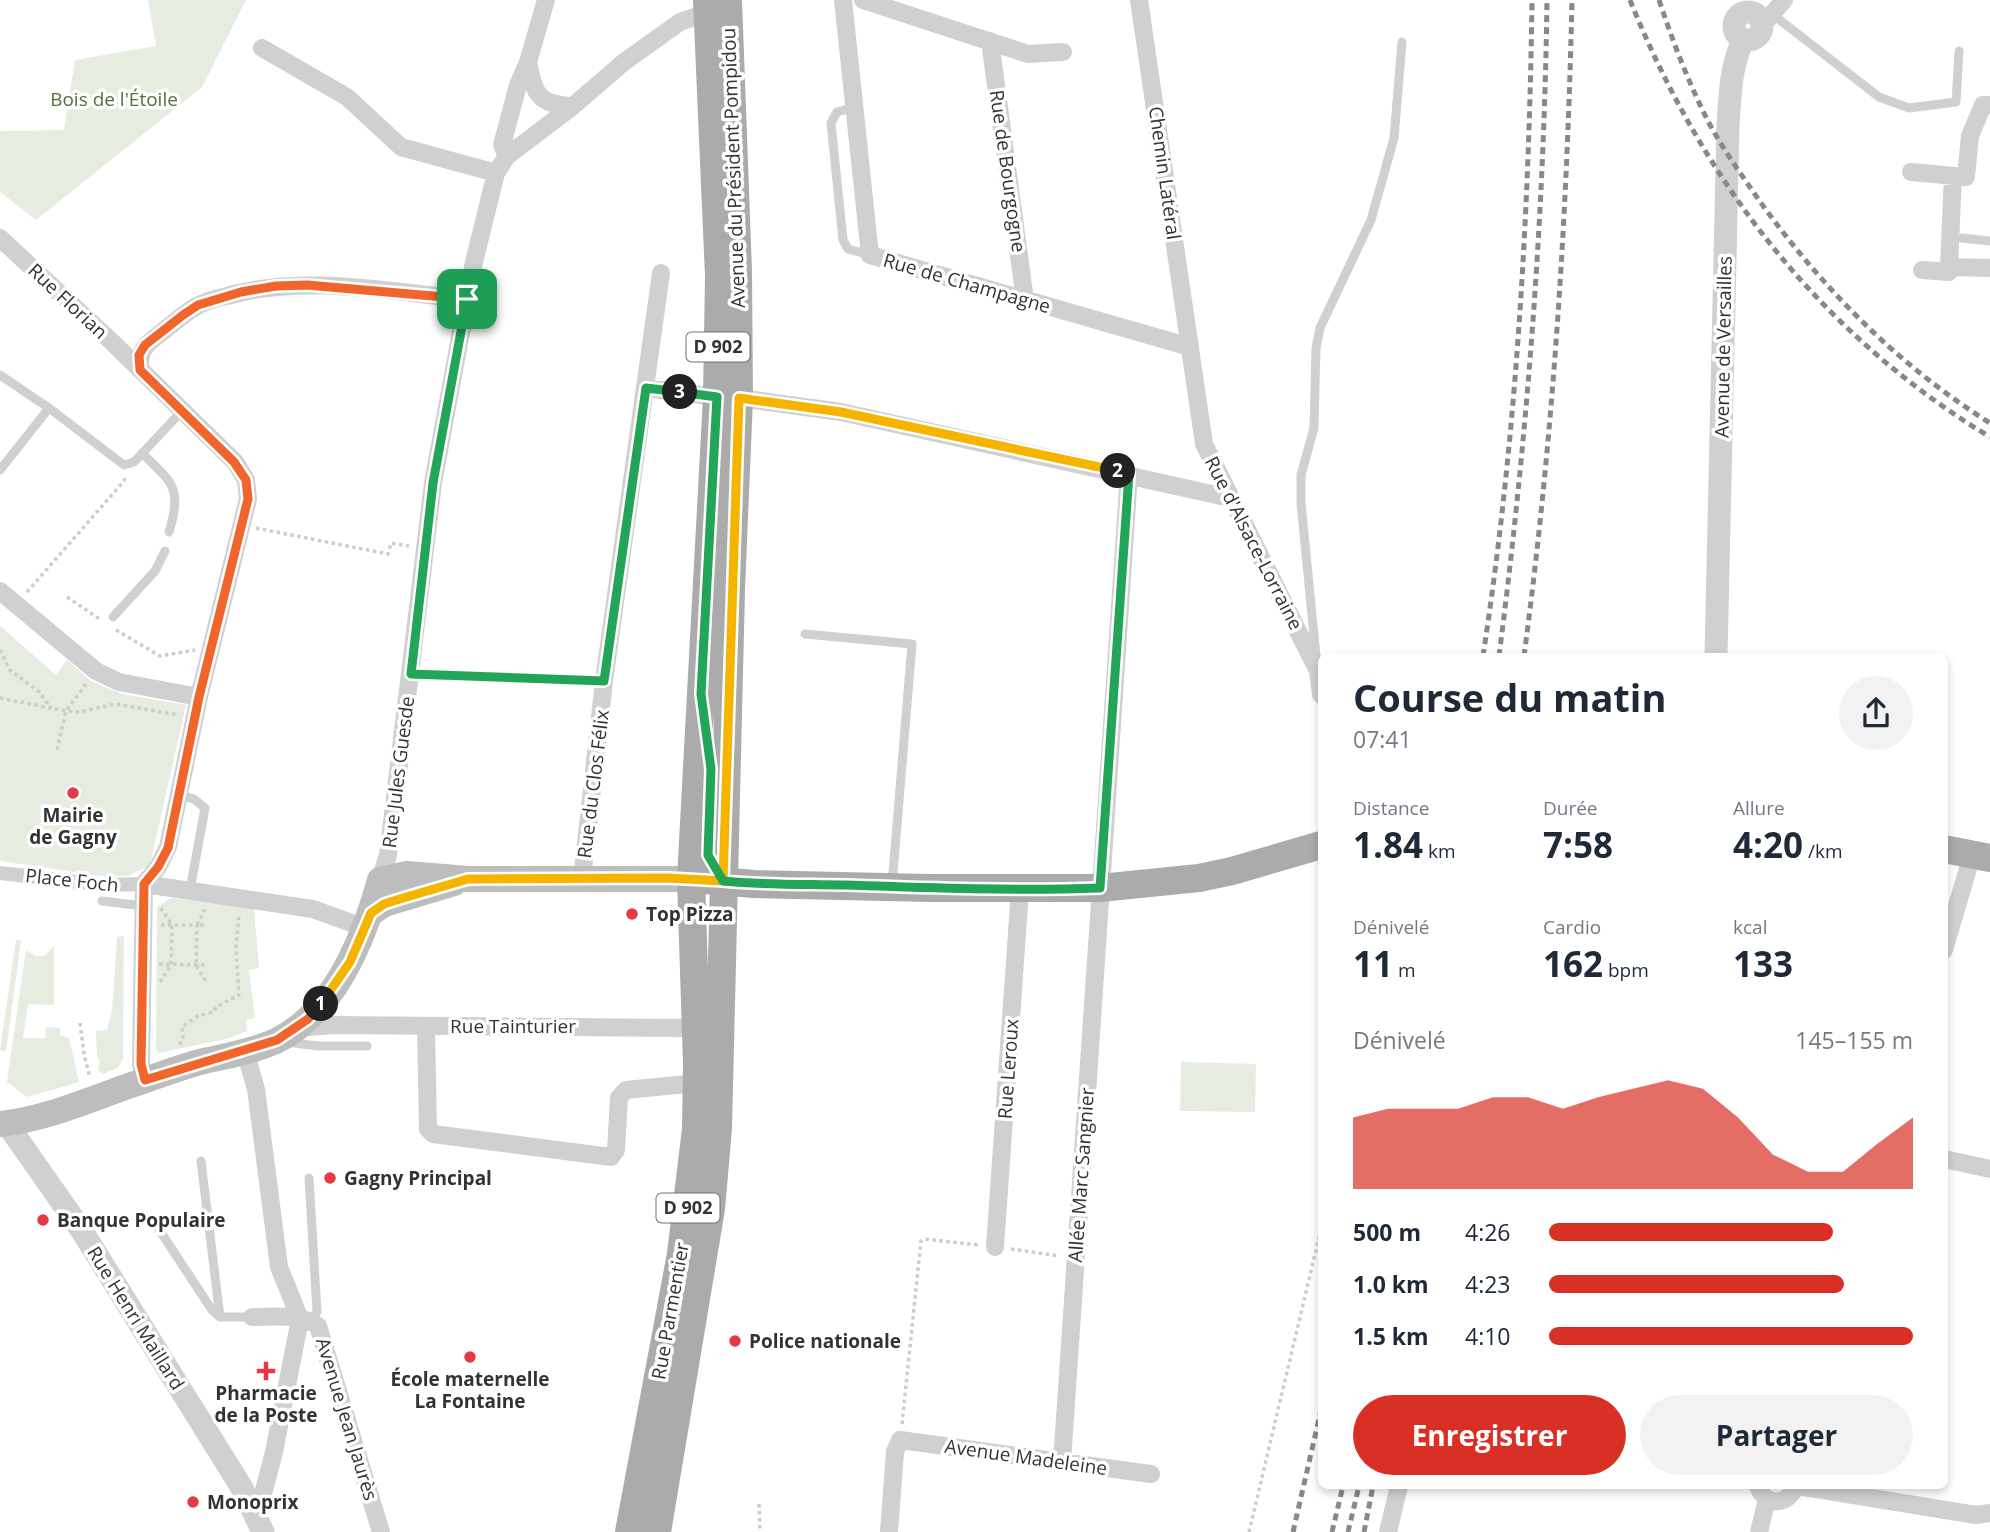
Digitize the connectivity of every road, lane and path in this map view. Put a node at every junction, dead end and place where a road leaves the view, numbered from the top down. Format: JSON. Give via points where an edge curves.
{"nodes":[{"id":1,"x":545,"y":0,"type":"edge"},
{"id":2,"x":843,"y":0,"type":"edge"},
{"id":3,"x":863,"y":0,"type":"edge"},
{"id":4,"x":1139,"y":0,"type":"edge"},
{"id":5,"x":1784,"y":0,"type":"edge"},
{"id":6,"x":718,"y":4,"type":"edge"},
{"id":7,"x":1754,"y":13,"type":"edge"},
{"id":8,"x":990,"y":41,"type":"junction"},
{"id":9,"x":1402,"y":42,"type":"dead end"},
{"id":10,"x":262,"y":48,"type":"dead end"},
{"id":11,"x":1959,"y":51,"type":"dead end"},
{"id":12,"x":1063,"y":52,"type":"dead end"},
{"id":13,"x":528,"y":62,"type":"junction"},
{"id":14,"x":1990,"y":105,"type":"edge"},
{"id":15,"x":572,"y":106,"type":"junction"},
{"id":16,"x":855,"y":107,"type":"junction"},
{"id":17,"x":507,"y":156,"type":"junction"},
{"id":18,"x":1911,"y":172,"type":"dead end"},
{"id":19,"x":496,"y":173,"type":"junction"},
{"id":20,"x":1953,"y":176,"type":"junction"},
{"id":21,"x":0,"y":238,"type":"edge"},
{"id":22,"x":1962,"y":238,"type":"dead end"},
{"id":23,"x":1990,"y":241,"type":"edge"},
{"id":24,"x":870,"y":255,"type":"junction"},
{"id":25,"x":1949,"y":267,"type":"junction"},
{"id":26,"x":1990,"y":268,"type":"edge"},
{"id":27,"x":1922,"y":270,"type":"dead end"},
{"id":28,"x":662,"y":273,"type":"dead end"},
{"id":29,"x":467,"y":299,"type":"junction"},
{"id":30,"x":1026,"y":300,"type":"junction"},
{"id":31,"x":112,"y":342,"type":"junction"},
{"id":32,"x":145,"y":345,"type":"junction"},
{"id":33,"x":1190,"y":347,"type":"junction"},
{"id":34,"x":140,"y":370,"type":"junction"},
{"id":35,"x":0,"y":375,"type":"edge"},
{"id":36,"x":646,"y":388,"type":"junction"},
{"id":37,"x":728,"y":398,"type":"junction"},
{"id":38,"x":49,"y":408,"type":"junction"},
{"id":39,"x":182,"y":411,"type":"junction"},
{"id":40,"x":142,"y":453,"type":"junction"},
{"id":41,"x":131,"y":463,"type":"junction"},
{"id":42,"x":0,"y":470,"type":"edge"},
{"id":43,"x":1129,"y":474,"type":"junction"},
{"id":44,"x":1230,"y":498,"type":"junction"},
{"id":45,"x":242,"y":525,"type":"junction"},
{"id":46,"x":169,"y":532,"type":"dead end"},
{"id":47,"x":425,"y":549,"type":"junction"},
{"id":48,"x":165,"y":551,"type":"dead end"},
{"id":49,"x":0,"y":591,"type":"edge"},
{"id":50,"x":67,"y":597,"type":"dead end"},
{"id":51,"x":18,"y":605,"type":"junction"},
{"id":52,"x":113,"y":617,"type":"dead end"},
{"id":53,"x":805,"y":634,"type":"dead end"},
{"id":54,"x":211,"y":649,"type":"junction"},
{"id":55,"x":0,"y":650,"type":"edge"},
{"id":56,"x":1716,"y":653,"type":"edge"},
{"id":57,"x":96,"y":671,"type":"junction"},
{"id":58,"x":1318,"y":671,"type":"joint"},
{"id":59,"x":411,"y":674,"type":"junction"},
{"id":60,"x":604,"y":681,"type":"junction"},
{"id":61,"x":701,"y":694,"type":"junction"},
{"id":62,"x":199,"y":697,"type":"junction"},
{"id":63,"x":0,"y":698,"type":"edge"},
{"id":64,"x":52,"y":709,"type":"junction"},
{"id":65,"x":65,"y":711,"type":"junction"},
{"id":66,"x":195,"y":718,"type":"junction"},
{"id":67,"x":57,"y":750,"type":"dead end"},
{"id":68,"x":179,"y":795,"type":"junction"},
{"id":69,"x":1318,"y":846,"type":"edge"},
{"id":70,"x":1948,"y":850,"type":"edge"},
{"id":71,"x":1981,"y":857,"type":"edge"},
{"id":72,"x":0,"y":873,"type":"edge"},
{"id":73,"x":468,"y":879,"type":"junction"},
{"id":74,"x":582,"y":879,"type":"junction"},
{"id":75,"x":691,"y":879,"type":"junction"},
{"id":76,"x":380,"y":880,"type":"junction"},
{"id":77,"x":723,"y":881,"type":"junction"},
{"id":78,"x":144,"y":884,"type":"junction"},
{"id":79,"x":754,"y":884,"type":"junction"},
{"id":80,"x":891,"y":887,"type":"junction"},
{"id":81,"x":1100,"y":888,"type":"junction"},
{"id":82,"x":190,"y":890,"type":"junction"},
{"id":83,"x":1020,"y":890,"type":"junction"},
{"id":84,"x":241,"y":898,"type":"junction"},
{"id":85,"x":103,"y":901,"type":"dead end"},
{"id":86,"x":150,"y":904,"type":"junction"},
{"id":87,"x":208,"y":905,"type":"dead end"},
{"id":88,"x":723,"y":917,"type":"junction"},
{"id":89,"x":368,"y":921,"type":"junction"},
{"id":90,"x":160,"y":925,"type":"dead end"},
{"id":91,"x":172,"y":925,"type":"junction"},
{"id":92,"x":197,"y":925,"type":"junction"},
{"id":93,"x":207,"y":925,"type":"dead end"},
{"id":94,"x":1948,"y":940,"type":"edge"},
{"id":95,"x":207,"y":964,"type":"dead end"},
{"id":96,"x":171,"y":965,"type":"junction"},
{"id":97,"x":196,"y":965,"type":"junction"},
{"id":98,"x":160,"y":982,"type":"dead end"},
{"id":99,"x":207,"y":983,"type":"dead end"},
{"id":100,"x":709,"y":1015,"type":"junction"},
{"id":101,"x":80,"y":1023,"type":"dead end"},
{"id":102,"x":426,"y":1026,"type":"junction"},
{"id":103,"x":287,"y":1034,"type":"junction"},
{"id":104,"x":367,"y":1046,"type":"dead end"},
{"id":105,"x":239,"y":1052,"type":"junction"},
{"id":106,"x":184,"y":1067,"type":"junction"},
{"id":107,"x":145,"y":1080,"type":"junction"},
{"id":108,"x":697,"y":1083,"type":"junction"},
{"id":109,"x":95,"y":1097,"type":"junction"},
{"id":110,"x":3,"y":1124,"type":"edge"},
{"id":111,"x":1948,"y":1160,"type":"edge"},
{"id":112,"x":201,"y":1161,"type":"dead end"},
{"id":113,"x":1990,"y":1168,"type":"edge"},
{"id":114,"x":309,"y":1178,"type":"dead end"},
{"id":115,"x":158,"y":1228,"type":"dead end"},
{"id":116,"x":1318,"y":1242,"type":"edge"},
{"id":117,"x":995,"y":1247,"type":"junction"},
{"id":118,"x":1076,"y":1258,"type":"junction"},
{"id":119,"x":220,"y":1317,"type":"junction"},
{"id":120,"x":252,"y":1317,"type":"joint"},
{"id":121,"x":305,"y":1320,"type":"junction"},
{"id":122,"x":901,"y":1440,"type":"junction"},
{"id":123,"x":1062,"y":1462,"type":"junction"},
{"id":124,"x":1151,"y":1474,"type":"dead end"},
{"id":125,"x":1398,"y":1489,"type":"edge"},
{"id":126,"x":1795,"y":1489,"type":"edge"},
{"id":127,"x":1816,"y":1489,"type":"edge"},
{"id":128,"x":1763,"y":1493,"type":"edge"},
{"id":129,"x":759,"y":1504,"type":"dead end"},
{"id":130,"x":1990,"y":1513,"type":"edge"},
{"id":131,"x":258,"y":1527,"type":"edge"},
{"id":132,"x":381,"y":1532,"type":"edge"},
{"id":133,"x":629,"y":1532,"type":"edge"},
{"id":134,"x":657,"y":1532,"type":"edge"},
{"id":135,"x":760,"y":1532,"type":"edge"},
{"id":136,"x":889,"y":1532,"type":"edge"},
{"id":137,"x":1250,"y":1532,"type":"edge"},
{"id":138,"x":1388,"y":1532,"type":"edge"},
{"id":139,"x":1759,"y":1532,"type":"edge"}],
"edges":[{"from":1,"to":13,"type":"street"},
{"from":2,"to":16,"type":"street","name":"Rue de Champagne"},
{"from":3,"to":8,"type":"street"},
{"from":4,"to":33,"type":"street","name":"Chemin Latéral"},
{"from":5,"to":7,"type":"street"},
{"from":6,"to":15,"type":"street","via":[[680,22]]},
{"from":6,"to":37,"type":"main road","name":"Avenue du Président Pompidou","number":"D 902","via":[[738,271]]},
{"from":7,"to":11,"type":"lane","via":[[1879,97],[1909,108],[1956,102]]},
{"from":7,"to":56,"type":"street","name":"Avenue de Versailles","via":[[1735,19],[1734,29],[1743,40],[1731,78],[1728,126]]},
{"from":8,"to":12,"type":"street","via":[[1028,54]]},
{"from":8,"to":30,"type":"street","name":"Rue de Bourgogne"},
{"from":9,"to":58,"type":"lane","via":[[1394,138],[1371,220],[1320,328],[1316,348],[1314,428],[1301,475],[1301,503]]},
{"from":10,"to":19,"type":"street","via":[[346,97],[401,148]]},
{"from":13,"to":15,"type":"street","via":[[534,90],[543,101]]},
{"from":13,"to":17,"type":"street","via":[[502,145]]},
{"from":14,"to":20,"type":"street","via":[[1983,105],[1970,136],[1966,177]]},
{"from":15,"to":17,"type":"street"},
{"from":16,"to":24,"type":"street","name":"Rue de Champagne"},
{"from":16,"to":24,"type":"lane","via":[[837,111],[831,123],[833,149],[843,240],[848,249]]},
{"from":17,"to":19,"type":"street","name":"Rue Jules Guesde"},
{"from":18,"to":20,"type":"street"},
{"from":19,"to":29,"type":"street","name":"Rue Jules Guesde"},
{"from":20,"to":25,"type":"street"},
{"from":21,"to":31,"type":"street","name":"Rue Florian"},
{"from":22,"to":23,"type":"lane"},
{"from":24,"to":30,"type":"street","name":"Rue de Champagne"},
{"from":25,"to":26,"type":"street"},
{"from":25,"to":27,"type":"street","via":[[1949,272]]},
{"from":28,"to":36,"type":"street","name":"Rue du Clos Félix"},
{"from":29,"to":32,"type":"street","via":[[276,286],[198,305]]},
{"from":29,"to":47,"type":"street","name":"Rue Jules Guesde"},
{"from":30,"to":33,"type":"street","name":"Rue de Champagne"},
{"from":31,"to":32,"type":"street","name":"Rue Florian"},
{"from":31,"to":34,"type":"street"},
{"from":32,"to":34,"type":"street","via":[[139,355]]},
{"from":33,"to":44,"type":"street","name":"Rue d'Alsace-Lorraine","via":[[1204,444]]},
{"from":34,"to":39,"type":"street"},
{"from":35,"to":38,"type":"lane"},
{"from":36,"to":37,"type":"street"},
{"from":36,"to":60,"type":"street","name":"Rue du Clos Félix"},
{"from":37,"to":43,"type":"street","via":[[841,412]]},
{"from":37,"to":61,"type":"main road","name":"Avenue du Président Pompidou","number":"D 902"},
{"from":37,"to":77,"type":"main road","name":"Avenue du Président Pompidou","number":"D 902"},
{"from":38,"to":41,"type":"lane","via":[[124,465]]},
{"from":38,"to":42,"type":"lane"},
{"from":39,"to":40,"type":"lane"},
{"from":39,"to":45,"type":"street","via":[[246,480],[248,499]]},
{"from":40,"to":41,"type":"lane"},
{"from":40,"to":46,"type":"lane","via":[[172,482],[174,515]]},
{"from":41,"to":51,"type":"path","via":[[124,481]]},
{"from":43,"to":44,"type":"street"},
{"from":43,"to":81,"type":"street","name":"Allée Marc Sangnier"},
{"from":44,"to":58,"type":"street","name":"Rue d'Alsace-Lorraine"},
{"from":45,"to":47,"type":"path","via":[[388,554],[391,543]]},
{"from":45,"to":54,"type":"street"},
{"from":47,"to":59,"type":"street","name":"Rue Jules Guesde"},
{"from":48,"to":52,"type":"lane","via":[[155,571]]},
{"from":49,"to":51,"type":"street"},
{"from":50,"to":54,"type":"path","via":[[160,656]]},
{"from":51,"to":57,"type":"street"},
{"from":53,"to":80,"type":"lane","via":[[912,644]]},
{"from":54,"to":62,"type":"street"},
{"from":55,"to":64,"type":"path","via":[[10,670],[39,692]]},
{"from":57,"to":62,"type":"street","via":[[118,682]]},
{"from":57,"to":65,"type":"path"},
{"from":59,"to":60,"type":"lane"},
{"from":59,"to":76,"type":"street","name":"Rue Jules Guesde","via":[[388,855]]},
{"from":60,"to":74,"type":"street","name":"Rue du Clos Félix"},
{"from":61,"to":75,"type":"main road","name":"Avenue du Président Pompidou","number":"D 902"},
{"from":61,"to":77,"type":"main road","via":[[711,769],[708,855]]},
{"from":62,"to":66,"type":"street"},
{"from":63,"to":64,"type":"path"},
{"from":64,"to":65,"type":"path"},
{"from":65,"to":66,"type":"path","via":[[116,704]]},
{"from":65,"to":67,"type":"path"},
{"from":66,"to":68,"type":"street"},
{"from":68,"to":78,"type":"street","via":[[168,848]]},
{"from":68,"to":82,"type":"lane","via":[[205,808]]},
{"from":69,"to":81,"type":"main road","via":[[1199,878]]},
{"from":70,"to":71,"type":"main road"},
{"from":71,"to":94,"type":"street"},
{"from":72,"to":78,"type":"street","name":"Place Foch","via":[[104,885]]},
{"from":73,"to":74,"type":"main road"},
{"from":73,"to":76,"type":"main road","via":[[407,874]]},
{"from":73,"to":89,"type":"main road","via":[[384,904]]},
{"from":74,"to":75,"type":"main road"},
{"from":75,"to":77,"type":"main road"},
{"from":75,"to":100,"type":"main road","name":"Rue Parmentier","number":"D 902"},
{"from":76,"to":89,"type":"main road","name":"Rue Jules Guesde"},
{"from":77,"to":79,"type":"main road"},
{"from":77,"to":88,"type":"main road","name":"Rue Parmentier","number":"D 902"},
{"from":78,"to":82,"type":"street"},
{"from":78,"to":86,"type":"street"},
{"from":79,"to":80,"type":"main road"},
{"from":79,"to":88,"type":"main road"},
{"from":80,"to":83,"type":"main road"},
{"from":81,"to":83,"type":"main road"},
{"from":81,"to":118,"type":"street","name":"Allée Marc Sangnier"},
{"from":82,"to":84,"type":"street"},
{"from":83,"to":117,"type":"street","name":"Rue Leroux"},
{"from":84,"to":89,"type":"street"},
{"from":84,"to":106,"type":"path","via":[[236,947],[239,995],[183,1027],[179,1044]]},
{"from":85,"to":86,"type":"lane"},
{"from":86,"to":91,"type":"path"},
{"from":86,"to":107,"type":"street","via":[[141,1064]]},
{"from":87,"to":92,"type":"path"},
{"from":88,"to":100,"type":"main road","name":"Rue Parmentier","number":"D 902"},
{"from":89,"to":103,"type":"main road","name":"Rue Jules Guesde","via":[[350,962],[323,1002]]},
{"from":90,"to":91,"type":"path"},
{"from":91,"to":92,"type":"path"},
{"from":91,"to":96,"type":"path"},
{"from":92,"to":93,"type":"path"},
{"from":92,"to":97,"type":"path"},
{"from":95,"to":97,"type":"path"},
{"from":96,"to":97,"type":"path"},
{"from":96,"to":98,"type":"path"},
{"from":97,"to":99,"type":"path"},
{"from":100,"to":102,"type":"street","name":"Rue Tainturier","via":[[680,1028]]},
{"from":100,"to":108,"type":"main road","name":"Rue Parmentier","number":"D 902"},
{"from":100,"to":134,"type":"main road","name":"Rue Parmentier","number":"D 902","via":[[719,1064],[716,1163]]},
{"from":101,"to":109,"type":"path"},
{"from":102,"to":103,"type":"street","name":"Rue Tainturier","via":[[333,1025]]},
{"from":102,"to":108,"type":"street","via":[[428,1129],[433,1135],[611,1157],[616,1150],[619,1098],[626,1090]]},
{"from":103,"to":104,"type":"lane","via":[[318,1046]]},
{"from":103,"to":105,"type":"main road"},
{"from":105,"to":106,"type":"main road"},
{"from":105,"to":121,"type":"street","name":"Avenue Jean Jaurès","via":[[256,1089],[279,1267]]},
{"from":106,"to":107,"type":"main road"},
{"from":107,"to":109,"type":"main road"},
{"from":108,"to":133,"type":"main road","name":"Rue Parmentier","number":"D 902","via":[[681,1254]]},
{"from":109,"to":110,"type":"main road"},
{"from":110,"to":131,"type":"street","name":"Rue Henri Maillard","via":[[82,1231],[242,1488]]},
{"from":111,"to":113,"type":"street"},
{"from":112,"to":119,"type":"lane"},
{"from":114,"to":121,"type":"lane","via":[[317,1312]]},
{"from":115,"to":119,"type":"lane"},
{"from":116,"to":137,"type":"path"},
{"from":117,"to":118,"type":"path"},
{"from":117,"to":122,"type":"path","via":[[921,1241]]},
{"from":118,"to":123,"type":"street","name":"Allée Marc Sangnier"},
{"from":119,"to":120,"type":"lane"},
{"from":120,"to":121,"type":"street"},
{"from":121,"to":131,"type":"street"},
{"from":121,"to":132,"type":"street","name":"Avenue Jean Jaurès","via":[[318,1326],[329,1356]]},
{"from":122,"to":123,"type":"street","name":"Avenue Madeleine"},
{"from":122,"to":136,"type":"street","via":[[895,1452]]},
{"from":123,"to":124,"type":"street","name":"Avenue Madeleine"},
{"from":125,"to":138,"type":"street"},
{"from":126,"to":128,"type":"street","via":[[1779,1502]]},
{"from":127,"to":130,"type":"street","via":[[1976,1515]]},
{"from":128,"to":139,"type":"street"},
{"from":129,"to":135,"type":"path"}]}
